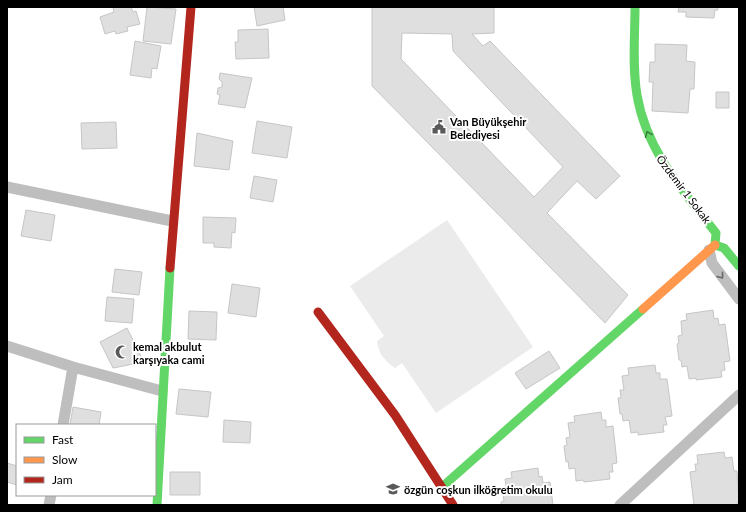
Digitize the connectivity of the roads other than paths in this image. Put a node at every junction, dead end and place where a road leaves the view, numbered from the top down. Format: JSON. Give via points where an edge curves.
{"nodes":[{"id":1,"x":191,"y":7,"type":"edge"},
{"id":2,"x":634,"y":7,"type":"edge"},
{"id":3,"x":7,"y":186,"type":"edge"},
{"id":4,"x":172,"y":221,"type":"junction"},
{"id":5,"x":712,"y":248,"type":"junction"},
{"id":6,"x":739,"y":266,"type":"edge"},
{"id":7,"x":739,"y":299,"type":"edge"},
{"id":8,"x":318,"y":312,"type":"dead end"},
{"id":9,"x":7,"y":346,"type":"edge"},
{"id":10,"x":73,"y":367,"type":"junction"},
{"id":11,"x":162,"y":391,"type":"junction"},
{"id":12,"x":739,"y":395,"type":"edge"},
{"id":13,"x":63,"y":424,"type":"edge"},
{"id":14,"x":442,"y":487,"type":"junction"},
{"id":15,"x":157,"y":505,"type":"edge"},
{"id":16,"x":453,"y":505,"type":"edge"},
{"id":17,"x":620,"y":505,"type":"edge"}],
"edges":[{"from":1,"to":4,"type":"street"},
{"from":5,"to":2,"type":"street","name":"Özdemir 1 Sokak","one_way":true,"via":[[716,233],[658,157],[646,132],[637,96]]},
{"from":3,"to":4,"type":"street"},
{"from":4,"to":11,"type":"street"},
{"from":5,"to":6,"type":"street","via":[[724,248]]},
{"from":5,"to":7,"type":"street","name":"Özdemir 1 Sokak","one_way":true,"via":[[712,263]]},
{"from":5,"to":14,"type":"street"},
{"from":8,"to":14,"type":"street","via":[[395,415]]},
{"from":9,"to":10,"type":"street"},
{"from":10,"to":11,"type":"street"},
{"from":10,"to":13,"type":"street"},
{"from":11,"to":15,"type":"street"},
{"from":12,"to":17,"type":"street"},
{"from":14,"to":16,"type":"street"}]}
